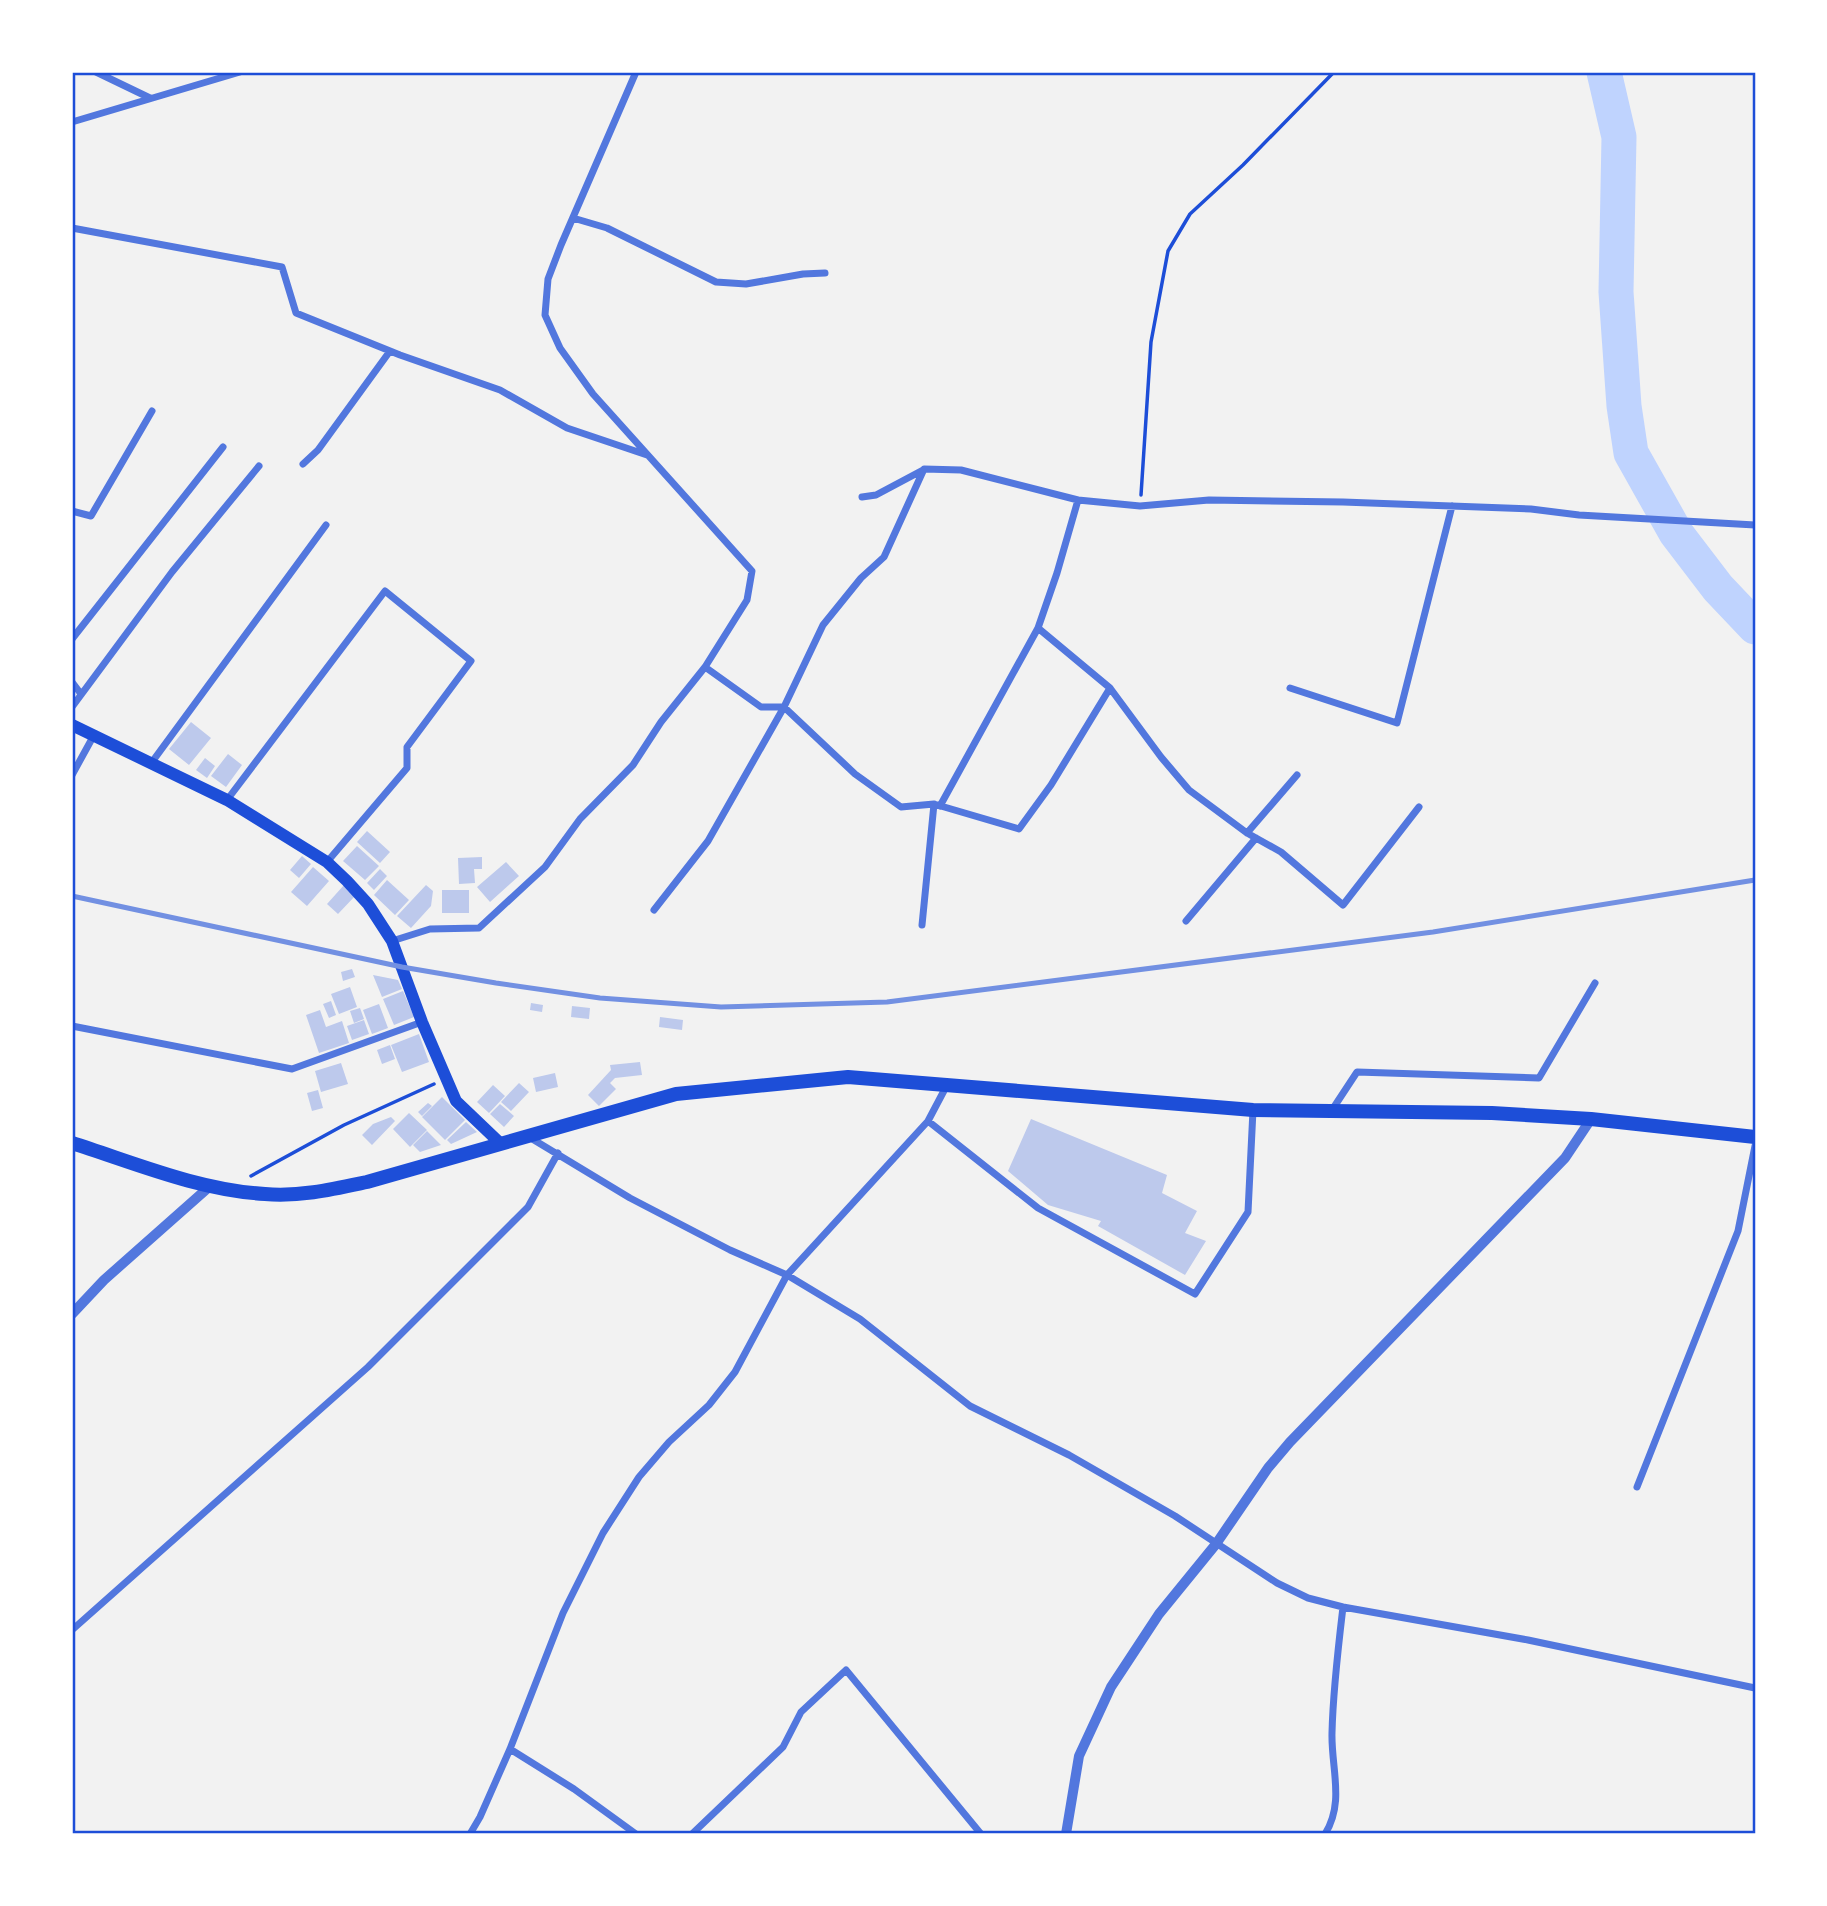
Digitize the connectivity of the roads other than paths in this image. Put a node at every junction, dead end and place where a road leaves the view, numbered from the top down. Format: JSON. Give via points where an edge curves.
{"nodes":[{"id":1,"x":96,"y":72,"type":"edge"},
{"id":2,"x":240,"y":72,"type":"edge"},
{"id":3,"x":636,"y":72,"type":"edge"},
{"id":4,"x":150,"y":98,"type":"junction"},
{"id":5,"x":72,"y":122,"type":"edge"},
{"id":6,"x":572,"y":218,"type":"junction"},
{"id":7,"x":72,"y":228,"type":"edge"},
{"id":8,"x":825,"y":273,"type":"dead end"},
{"id":9,"x":390,"y":351,"type":"junction"},
{"id":10,"x":152,"y":411,"type":"dead end"},
{"id":11,"x":223,"y":447,"type":"dead end"},
{"id":12,"x":647,"y":455,"type":"junction"},
{"id":13,"x":303,"y":464,"type":"dead end"},
{"id":14,"x":259,"y":466,"type":"dead end"},
{"id":15,"x":924,"y":469,"type":"junction"},
{"id":16,"x":862,"y":497,"type":"dead end"},
{"id":17,"x":1078,"y":500,"type":"junction"},
{"id":18,"x":1452,"y":506,"type":"junction"},
{"id":19,"x":72,"y":511,"type":"edge"},
{"id":20,"x":326,"y":525,"type":"dead end"},
{"id":21,"x":1755,"y":525,"type":"edge"},
{"id":22,"x":1038,"y":628,"type":"junction"},
{"id":23,"x":72,"y":639,"type":"edge"},
{"id":24,"x":705,"y":667,"type":"junction"},
{"id":25,"x":72,"y":682,"type":"edge"},
{"id":26,"x":1110,"y":688,"type":"junction"},
{"id":27,"x":1290,"y":688,"type":"dead end"},
{"id":28,"x":81,"y":694,"type":"junction"},
{"id":29,"x":72,"y":707,"type":"edge"},
{"id":30,"x":783,"y":708,"type":"junction"},
{"id":31,"x":72,"y":725,"type":"edge"},
{"id":32,"x":94,"y":735,"type":"junction"},
{"id":33,"x":152,"y":762,"type":"junction"},
{"id":34,"x":72,"y":775,"type":"edge"},
{"id":35,"x":1297,"y":775,"type":"dead end"},
{"id":36,"x":227,"y":800,"type":"junction"},
{"id":37,"x":937,"y":805,"type":"junction"},
{"id":38,"x":1419,"y":807,"type":"dead end"},
{"id":39,"x":1247,"y":833,"type":"junction"},
{"id":40,"x":1256,"y":838,"type":"junction"},
{"id":41,"x":327,"y":862,"type":"junction"},
{"id":42,"x":654,"y":910,"type":"dead end"},
{"id":43,"x":1186,"y":921,"type":"dead end"},
{"id":44,"x":922,"y":925,"type":"dead end"},
{"id":45,"x":393,"y":941,"type":"junction"},
{"id":46,"x":1595,"y":983,"type":"dead end"},
{"id":47,"x":422,"y":1022,"type":"junction"},
{"id":48,"x":72,"y":1026,"type":"edge"},
{"id":49,"x":948,"y":1083,"type":"junction"},
{"id":50,"x":1253,"y":1110,"type":"junction"},
{"id":51,"x":1332,"y":1110,"type":"junction"},
{"id":52,"x":1591,"y":1119,"type":"junction"},
{"id":53,"x":928,"y":1121,"type":"junction"},
{"id":54,"x":529,"y":1137,"type":"junction"},
{"id":55,"x":1755,"y":1137,"type":"edge"},
{"id":56,"x":72,"y":1143,"type":"edge"},
{"id":57,"x":501,"y":1144,"type":"junction"},
{"id":58,"x":1755,"y":1146,"type":"edge"},
{"id":59,"x":558,"y":1153,"type":"junction"},
{"id":60,"x":209,"y":1187,"type":"junction"},
{"id":61,"x":787,"y":1275,"type":"junction"},
{"id":62,"x":72,"y":1314,"type":"edge"},
{"id":63,"x":1637,"y":1487,"type":"dead end"},
{"id":64,"x":1216,"y":1544,"type":"junction"},
{"id":65,"x":1343,"y":1607,"type":"junction"},
{"id":66,"x":72,"y":1630,"type":"edge"},
{"id":67,"x":1755,"y":1688,"type":"edge"},
{"id":68,"x":510,"y":1749,"type":"junction"},
{"id":69,"x":470,"y":1834,"type":"edge"},
{"id":70,"x":636,"y":1834,"type":"edge"},
{"id":71,"x":692,"y":1834,"type":"edge"},
{"id":72,"x":981,"y":1834,"type":"edge"},
{"id":73,"x":1066,"y":1834,"type":"edge"},
{"id":74,"x":1325,"y":1834,"type":"edge"}],
"edges":[{"from":1,"to":4,"type":"street"},
{"from":2,"to":4,"type":"street"},
{"from":3,"to":6,"type":"street"},
{"from":4,"to":5,"type":"street"},
{"from":6,"to":8,"type":"street","via":[[607,228],[716,282],[746,284]]},
{"from":6,"to":12,"type":"street","via":[[548,279],[545,315],[560,348],[586,385]]},
{"from":7,"to":9,"type":"street","via":[[282,267],[296,313]]},
{"from":9,"to":12,"type":"street","via":[[500,390],[567,428]]},
{"from":9,"to":13,"type":"street"},
{"from":10,"to":19,"type":"street","via":[[91,516]]},
{"from":11,"to":23,"type":"street"},
{"from":12,"to":24,"type":"street","via":[[751,571],[747,600]]},
{"from":14,"to":28,"type":"street"},
{"from":15,"to":16,"type":"street","via":[[876,495]]},
{"from":15,"to":17,"type":"street","via":[[961,470]]},
{"from":15,"to":30,"type":"street","via":[[884,557],[823,625]]},
{"from":17,"to":18,"type":"street","via":[[1140,506],[1209,500]]},
{"from":17,"to":22,"type":"street"},
{"from":18,"to":21,"type":"street"},
{"from":18,"to":27,"type":"street","via":[[1397,723]]},
{"from":20,"to":33,"type":"street"},
{"from":22,"to":26,"type":"street"},
{"from":22,"to":37,"type":"street"},
{"from":24,"to":30,"type":"street","via":[[761,707]]},
{"from":24,"to":45,"type":"street","via":[[633,765],[580,819],[545,867],[479,928],[430,929]]},
{"from":25,"to":28,"type":"street"},
{"from":26,"to":37,"type":"street","via":[[1019,829]]},
{"from":26,"to":39,"type":"street","via":[[1189,790]]},
{"from":28,"to":29,"type":"street"},
{"from":30,"to":37,"type":"street","via":[[855,774],[901,807]]},
{"from":30,"to":42,"type":"street","via":[[708,841]]},
{"from":31,"to":32,"type":"main road"},
{"from":32,"to":33,"type":"main road"},
{"from":32,"to":34,"type":"street"},
{"from":33,"to":36,"type":"main road"},
{"from":35,"to":39,"type":"street"},
{"from":36,"to":41,"type":"main road"},
{"from":36,"to":41,"type":"street","via":[[385,591],[471,661],[407,747],[407,768]]},
{"from":37,"to":44,"type":"street"},
{"from":38,"to":40,"type":"street","via":[[1343,905],[1281,852]]},
{"from":39,"to":40,"type":"street"},
{"from":40,"to":43,"type":"street"},
{"from":41,"to":45,"type":"main road","via":[[368,904]]},
{"from":45,"to":47,"type":"main road"},
{"from":46,"to":51,"type":"street","via":[[1539,1078],[1357,1072]]},
{"from":47,"to":48,"type":"street","via":[[292,1069]]},
{"from":47,"to":57,"type":"main road","via":[[456,1101]]},
{"from":49,"to":50,"type":"highway"},
{"from":49,"to":53,"type":"street"},
{"from":49,"to":54,"type":"highway","via":[[848,1077],[676,1094]]},
{"from":50,"to":51,"type":"highway"},
{"from":50,"to":53,"type":"street","via":[[1248,1212],[1195,1294],[1038,1208]]},
{"from":51,"to":52,"type":"highway","via":[[1492,1112]]},
{"from":52,"to":55,"type":"highway"},
{"from":52,"to":64,"type":"street","via":[[1565,1158],[1290,1442]]},
{"from":53,"to":61,"type":"street"},
{"from":54,"to":57,"type":"highway"},
{"from":54,"to":59,"type":"street"},
{"from":56,"to":60,"type":"highway"},
{"from":57,"to":60,"type":"highway","via":[[318,1192],[268,1195]]},
{"from":58,"to":63,"type":"street","via":[[1738,1231]]},
{"from":59,"to":61,"type":"street","via":[[630,1198]]},
{"from":59,"to":66,"type":"street","via":[[528,1207],[368,1367]]},
{"from":60,"to":62,"type":"street"},
{"from":61,"to":64,"type":"street","via":[[860,1320],[970,1406],[1081,1462]]},
{"from":61,"to":68,"type":"street","via":[[735,1372],[639,1477],[603,1533],[563,1613]]},
{"from":64,"to":65,"type":"street","via":[[1277,1583],[1308,1598]]},
{"from":64,"to":73,"type":"street","via":[[1159,1614],[1111,1688],[1079,1756]]},
{"from":65,"to":67,"type":"street"},
{"from":65,"to":74,"type":"street","via":[[1332,1737],[1337,1803]]},
{"from":68,"to":69,"type":"street"},
{"from":68,"to":70,"type":"street"},
{"from":71,"to":72,"type":"street","via":[[783,1747],[801,1712],[846,1670]]}]}
